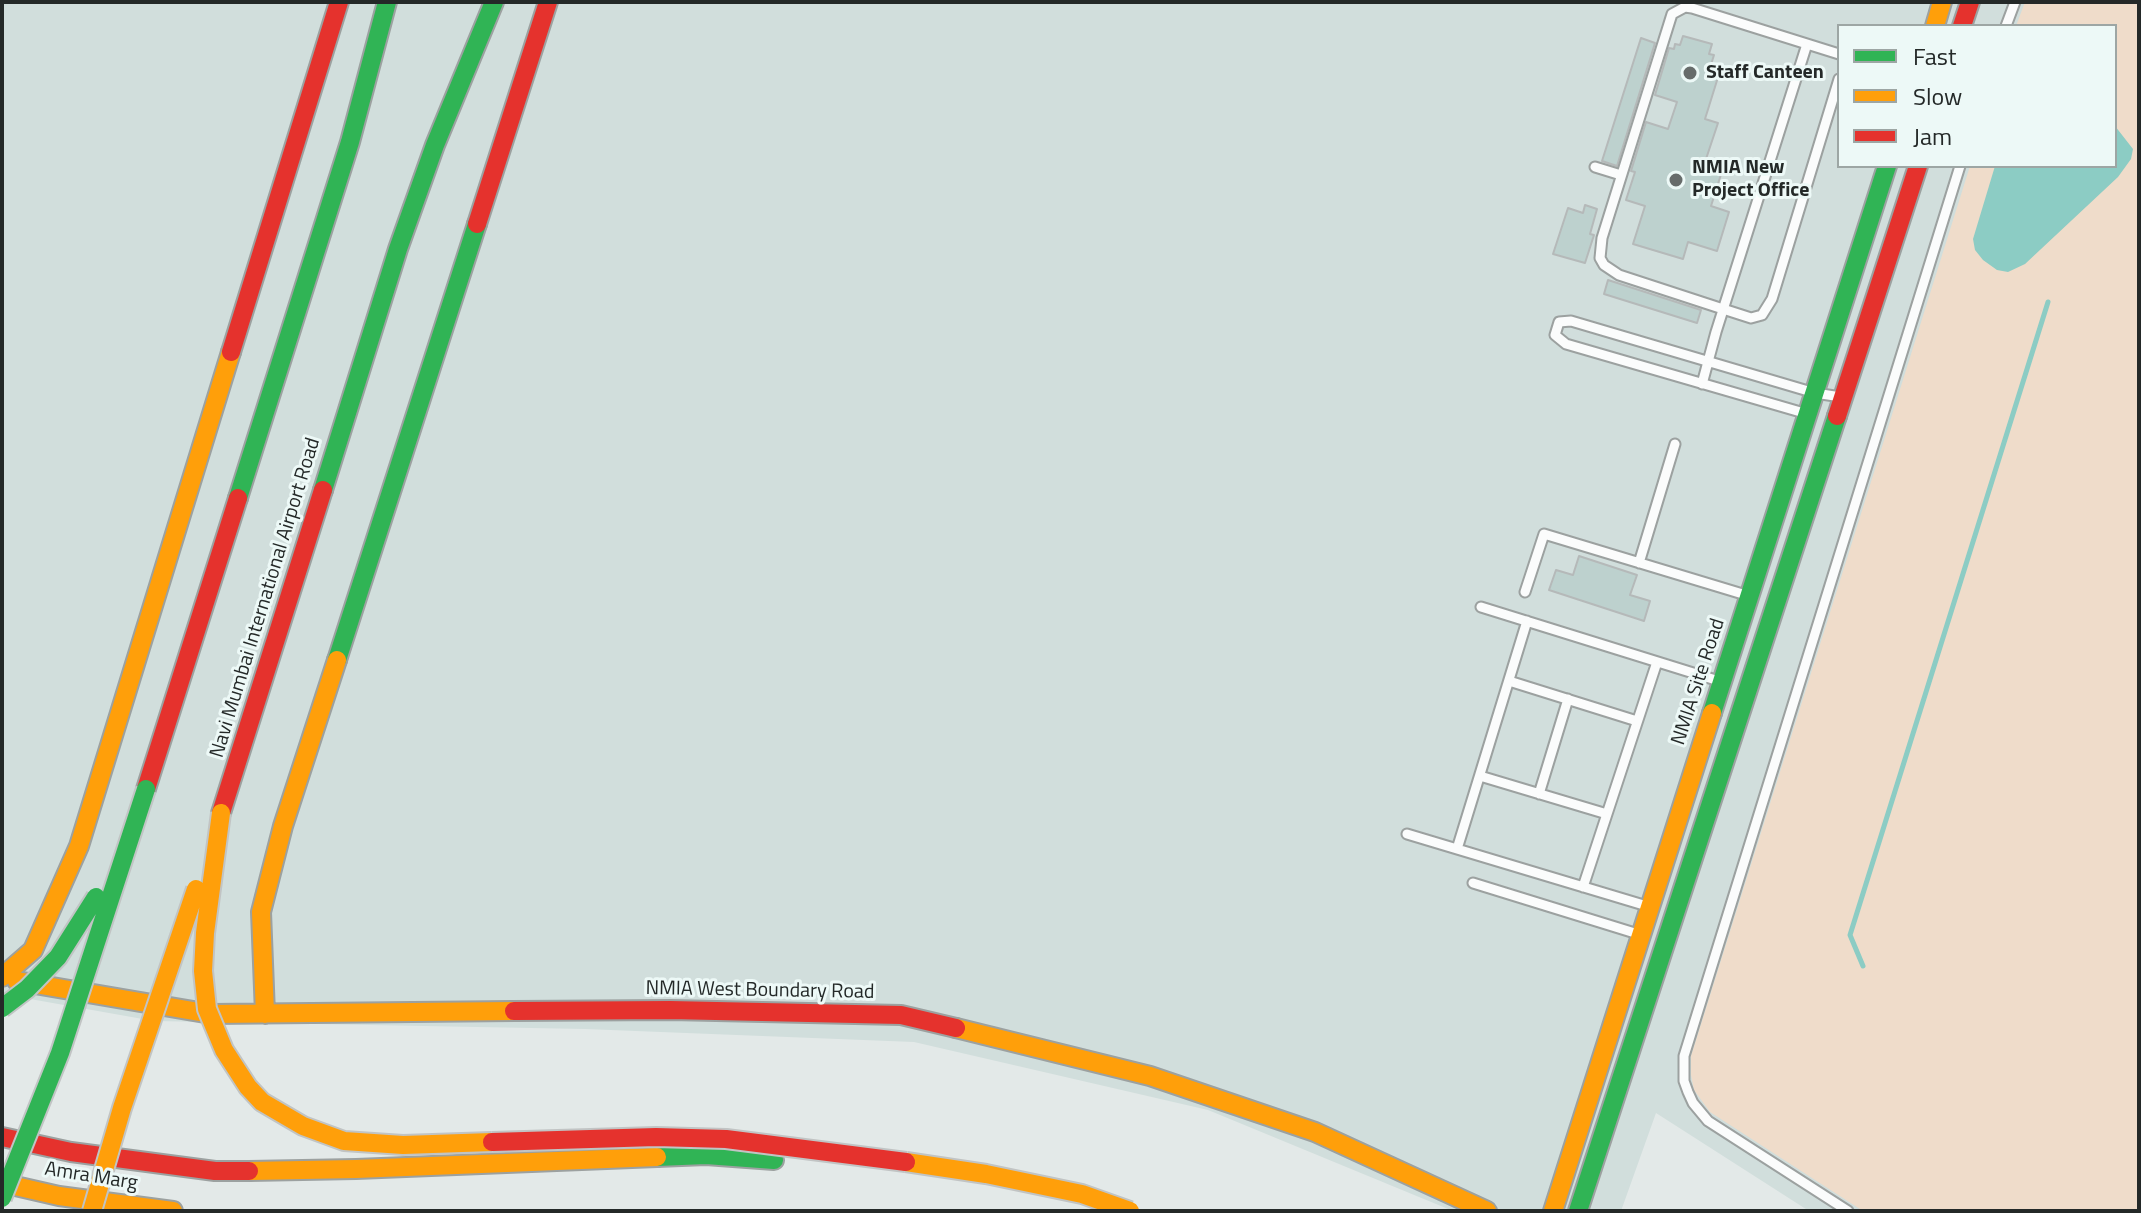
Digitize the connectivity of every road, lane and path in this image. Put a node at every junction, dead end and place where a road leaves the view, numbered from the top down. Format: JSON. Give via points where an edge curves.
{"nodes":[{"id":1,"x":339,"y":2,"type":"edge"},
{"id":2,"x":387,"y":2,"type":"edge"},
{"id":3,"x":494,"y":2,"type":"edge"},
{"id":4,"x":548,"y":2,"type":"edge"},
{"id":5,"x":1942,"y":2,"type":"edge"},
{"id":6,"x":1970,"y":2,"type":"edge"},
{"id":7,"x":2015,"y":2,"type":"edge"},
{"id":8,"x":1936,"y":24,"type":"edge"},
{"id":9,"x":1963,"y":24,"type":"edge"},
{"id":10,"x":2007,"y":24,"type":"edge"},
{"id":11,"x":1807,"y":44,"type":"junction"},
{"id":12,"x":1837,"y":53,"type":"edge"},
{"id":13,"x":1837,"y":85,"type":"edge"},
{"id":14,"x":1595,"y":167,"type":"dead end"},
{"id":15,"x":1886,"y":168,"type":"edge"},
{"id":16,"x":1917,"y":168,"type":"edge"},
{"id":17,"x":1959,"y":168,"type":"edge"},
{"id":18,"x":1621,"y":175,"type":"junction"},
{"id":19,"x":1723,"y":309,"type":"junction"},
{"id":20,"x":1708,"y":361,"type":"junction"},
{"id":21,"x":1702,"y":384,"type":"junction"},
{"id":22,"x":1815,"y":393,"type":"junction"},
{"id":23,"x":1842,"y":397,"type":"junction"},
{"id":24,"x":1808,"y":414,"type":"junction"},
{"id":25,"x":1835,"y":421,"type":"junction"},
{"id":26,"x":1675,"y":444,"type":"dead end"},
{"id":27,"x":1639,"y":563,"type":"junction"},
{"id":28,"x":1525,"y":592,"type":"dead end"},
{"id":29,"x":1750,"y":596,"type":"junction"},
{"id":30,"x":1775,"y":603,"type":"junction"},
{"id":31,"x":1481,"y":607,"type":"dead end"},
{"id":32,"x":1527,"y":621,"type":"junction"},
{"id":33,"x":1657,"y":662,"type":"junction"},
{"id":34,"x":1509,"y":681,"type":"junction"},
{"id":35,"x":1722,"y":682,"type":"junction"},
{"id":36,"x":1568,"y":699,"type":"junction"},
{"id":37,"x":1637,"y":721,"type":"junction"},
{"id":38,"x":1480,"y":776,"type":"junction"},
{"id":39,"x":146,"y":789,"type":"junction"},
{"id":40,"x":1539,"y":794,"type":"junction"},
{"id":41,"x":221,"y":813,"type":"junction"},
{"id":42,"x":1607,"y":814,"type":"junction"},
{"id":43,"x":1407,"y":834,"type":"dead end"},
{"id":44,"x":1457,"y":849,"type":"junction"},
{"id":45,"x":1473,"y":883,"type":"dead end"},
{"id":46,"x":1583,"y":887,"type":"junction"},
{"id":47,"x":1650,"y":907,"type":"junction"},
{"id":48,"x":1641,"y":935,"type":"junction"},
{"id":49,"x":2,"y":978,"type":"edge"},
{"id":50,"x":2,"y":1008,"type":"edge"},
{"id":51,"x":265,"y":1014,"type":"junction"},
{"id":52,"x":2,"y":1137,"type":"edge"},
{"id":53,"x":2,"y":1183,"type":"edge"},
{"id":54,"x":2,"y":1198,"type":"edge"},
{"id":55,"x":92,"y":1211,"type":"edge"},
{"id":56,"x":173,"y":1211,"type":"edge"},
{"id":57,"x":1130,"y":1211,"type":"edge"},
{"id":58,"x":1137,"y":1211,"type":"edge"},
{"id":59,"x":1487,"y":1211,"type":"edge"},
{"id":60,"x":1553,"y":1211,"type":"edge"},
{"id":61,"x":1578,"y":1211,"type":"edge"},
{"id":62,"x":1848,"y":1211,"type":"edge"}],
"edges":[{"from":1,"to":49,"type":"main road","via":[[79,846],[33,950]]},
{"from":2,"to":39,"type":"main road","via":[[350,142]]},
{"from":3,"to":41,"type":"main road","name":"Navi Mumbai International Airport Road","via":[[398,249]]},
{"from":4,"to":51,"type":"main road","via":[[283,826],[261,912]]},
{"from":5,"to":8,"type":"main road"},
{"from":6,"to":9,"type":"main road"},
{"from":7,"to":10,"type":"lane"},
{"from":11,"to":12,"type":"lane"},
{"from":11,"to":18,"type":"lane","via":[[1692,8],[1678,9],[1668,21]]},
{"from":11,"to":19,"type":"lane"},
{"from":13,"to":19,"type":"lane","via":[[1767,309],[1756,318]]},
{"from":14,"to":18,"type":"lane"},
{"from":15,"to":22,"type":"main road","name":"NMIA Site Road"},
{"from":16,"to":23,"type":"main road"},
{"from":17,"to":62,"type":"lane","via":[[1684,1056],[1688,1092],[1708,1121]]},
{"from":18,"to":19,"type":"lane","via":[[1599,249],[1604,265],[1619,275]]},
{"from":19,"to":20,"type":"lane"},
{"from":20,"to":21,"type":"lane"},
{"from":20,"to":21,"type":"lane","via":[[1571,321],[1559,322],[1555,335],[1566,344]]},
{"from":20,"to":22,"type":"lane"},
{"from":21,"to":24,"type":"lane"},
{"from":22,"to":23,"type":"lane"},
{"from":22,"to":24,"type":"main road","name":"NMIA Site Road"},
{"from":23,"to":25,"type":"main road"},
{"from":24,"to":25,"type":"lane"},
{"from":24,"to":29,"type":"main road","name":"NMIA Site Road"},
{"from":25,"to":30,"type":"main road"},
{"from":26,"to":27,"type":"lane"},
{"from":27,"to":28,"type":"lane","via":[[1544,534]]},
{"from":27,"to":29,"type":"lane"},
{"from":29,"to":30,"type":"lane"},
{"from":29,"to":35,"type":"main road","name":"NMIA Site Road"},
{"from":30,"to":61,"type":"main road"},
{"from":31,"to":32,"type":"lane"},
{"from":32,"to":33,"type":"lane"},
{"from":32,"to":34,"type":"lane"},
{"from":33,"to":35,"type":"lane"},
{"from":33,"to":37,"type":"lane"},
{"from":34,"to":36,"type":"lane"},
{"from":34,"to":38,"type":"lane"},
{"from":35,"to":47,"type":"main road","name":"NMIA Site Road"},
{"from":36,"to":37,"type":"lane"},
{"from":36,"to":40,"type":"lane"},
{"from":37,"to":42,"type":"lane"},
{"from":38,"to":40,"type":"lane"},
{"from":38,"to":44,"type":"lane"},
{"from":39,"to":50,"type":"main road","bridge":true,"via":[[74,935],[27,989]]},
{"from":39,"to":54,"type":"main road","bridge":true,"via":[[60,1053]]},
{"from":40,"to":42,"type":"lane"},
{"from":41,"to":55,"type":"main road","name":"Navi Mumbai International Airport Road","bridge":true},
{"from":41,"to":57,"type":"main road","bridge":true,"via":[[205,933],[207,1009],[224,1050],[248,1087],[262,1102],[303,1126],[344,1141],[403,1145],[641,1137],[740,1141],[986,1174],[1082,1194]]},
{"from":42,"to":46,"type":"lane"},
{"from":43,"to":44,"type":"lane"},
{"from":44,"to":46,"type":"lane"},
{"from":45,"to":48,"type":"lane"},
{"from":46,"to":47,"type":"lane"},
{"from":47,"to":48,"type":"main road","name":"NMIA Site Road"},
{"from":48,"to":60,"type":"main road","name":"NMIA Site Road"},
{"from":49,"to":51,"type":"main road","name":"NMIA West Boundary Road","via":[[211,1014]]},
{"from":51,"to":59,"type":"main road","name":"NMIA West Boundary Road","via":[[670,1010],[901,1015],[1165,1081],[1315,1132]]},
{"from":52,"to":58,"type":"main road","via":[[215,1171],[706,1155],[892,1168],[1103,1196]]},
{"from":53,"to":56,"type":"main road","name":"Amra Marg"}]}
